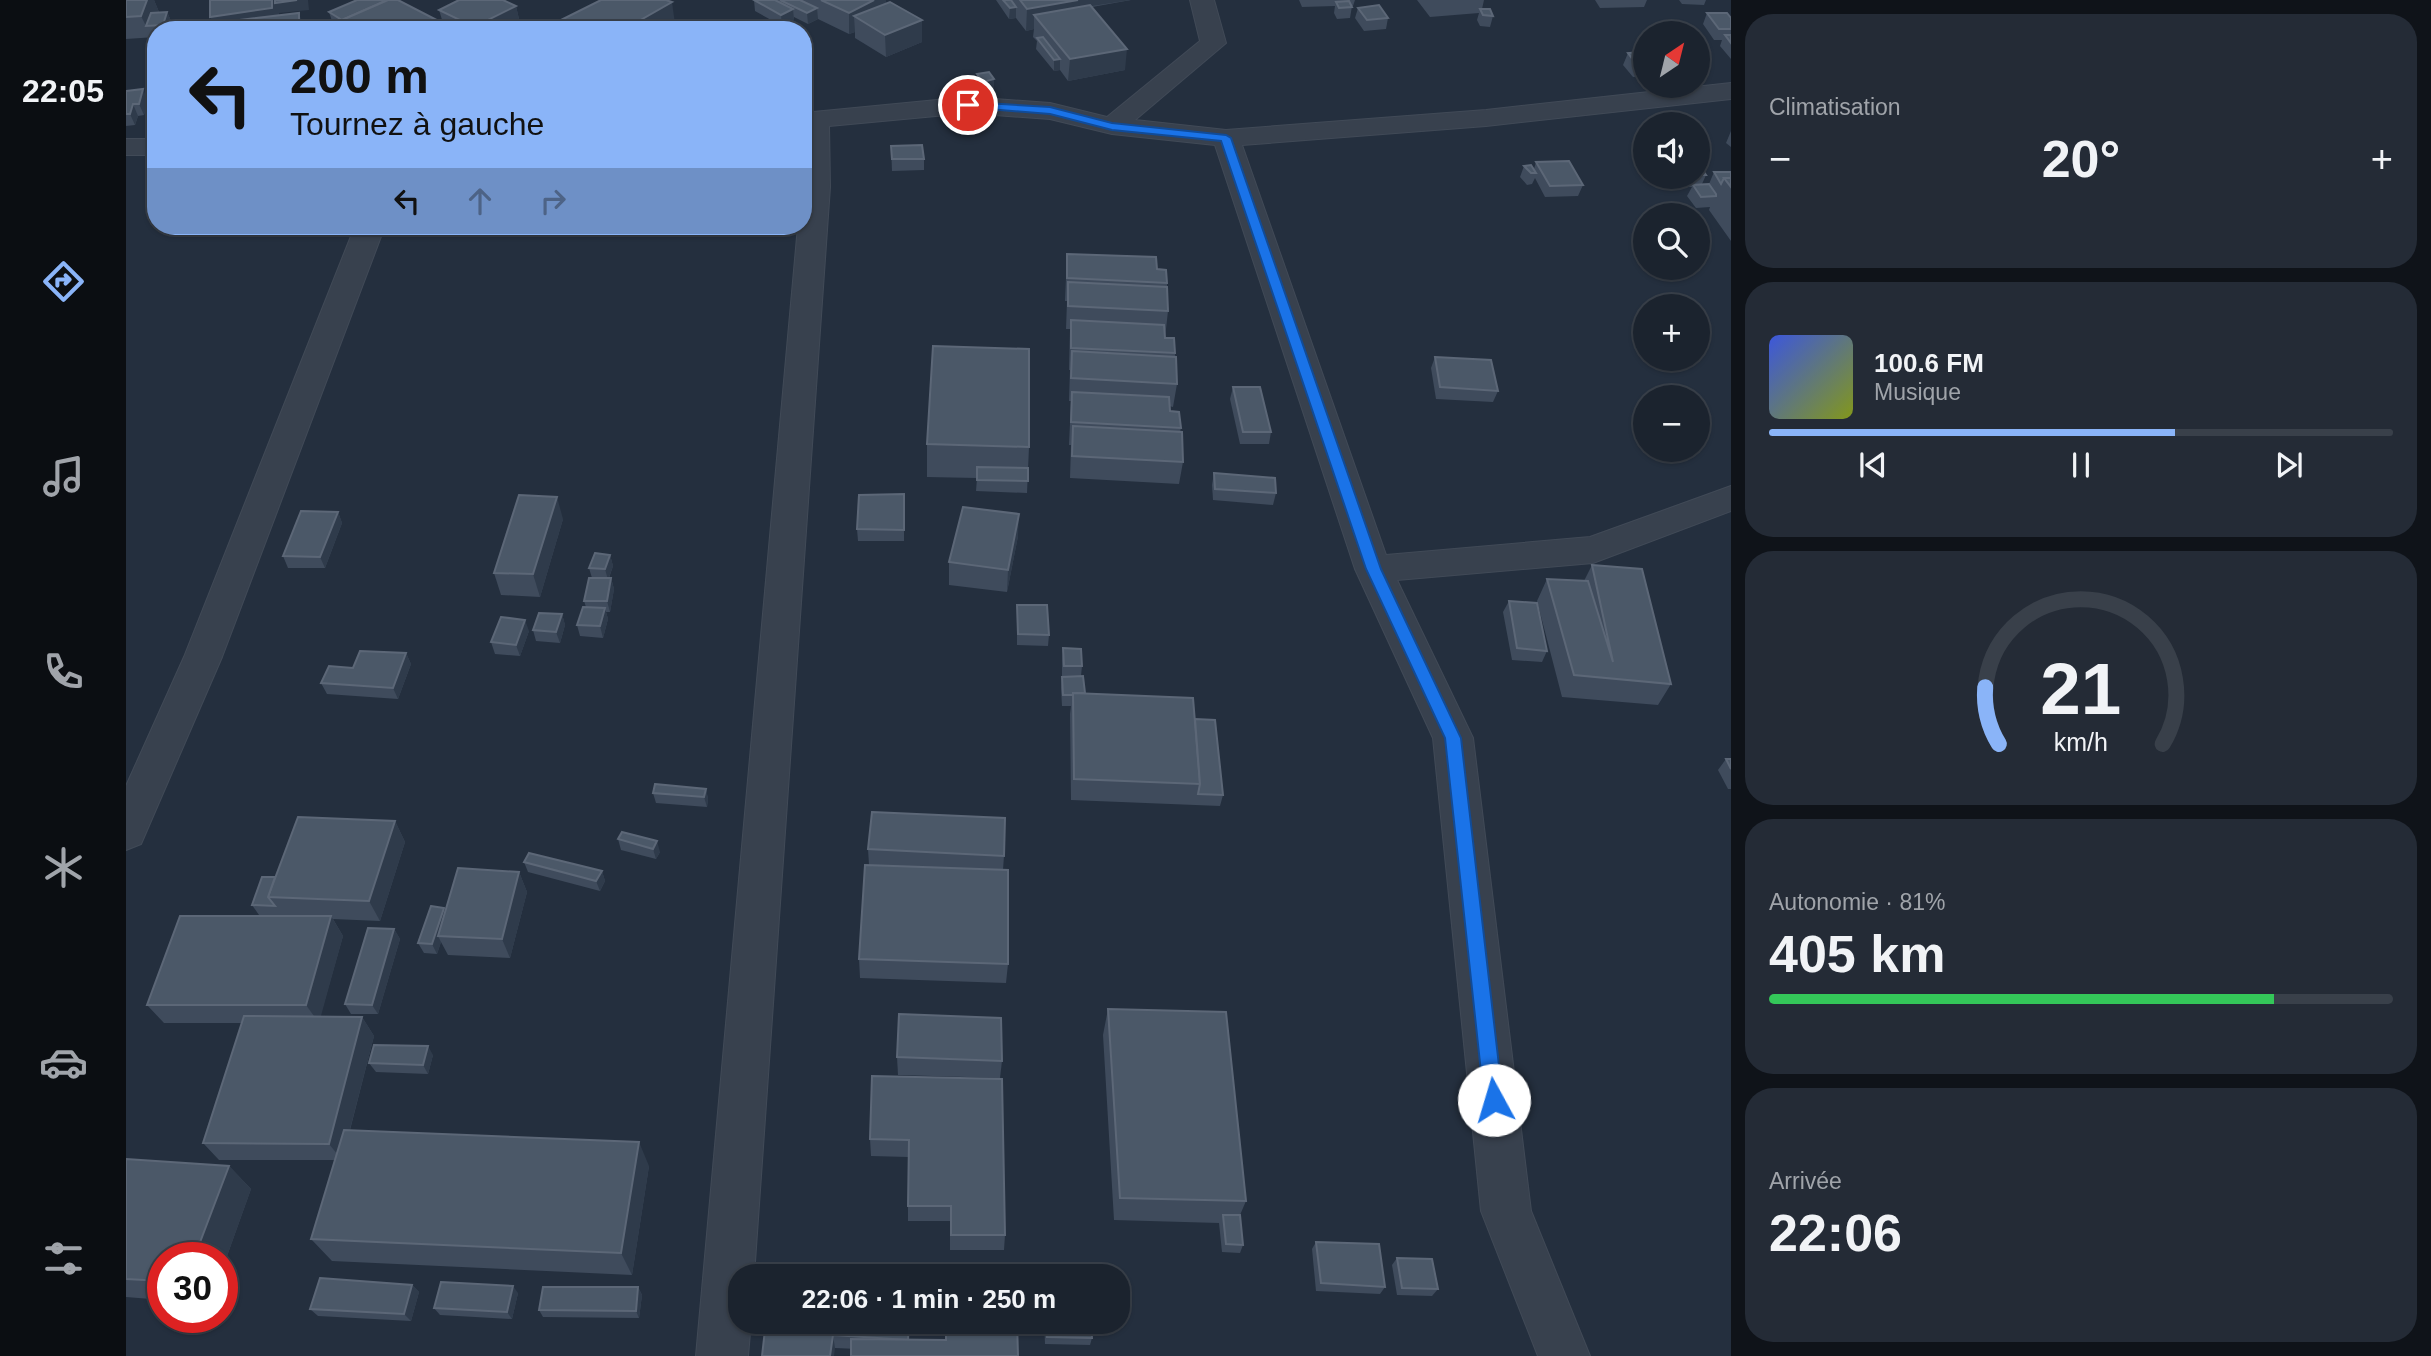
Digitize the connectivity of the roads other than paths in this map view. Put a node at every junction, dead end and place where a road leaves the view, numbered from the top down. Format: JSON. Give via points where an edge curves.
{"nodes":[{"id":1,"x":1202,"y":0,"type":"edge"},
{"id":2,"x":1731,"y":91,"type":"edge"},
{"id":3,"x":812,"y":120,"type":"edge"},
{"id":4,"x":1112,"y":126,"type":"junction"},
{"id":5,"x":1226,"y":138,"type":"junction"},
{"id":6,"x":812,"y":142,"type":"edge"},
{"id":7,"x":147,"y":147,"type":"edge"},
{"id":8,"x":126,"y":148,"type":"edge"},
{"id":9,"x":367,"y":235,"type":"edge"},
{"id":10,"x":1731,"y":498,"type":"edge"},
{"id":11,"x":1373,"y":569,"type":"junction"},
{"id":12,"x":126,"y":832,"type":"edge"},
{"id":13,"x":722,"y":1356,"type":"edge"},
{"id":14,"x":1564,"y":1356,"type":"edge"}],
"edges":[{"from":1,"to":4,"type":"street","via":[[1213,43]]},
{"from":2,"to":5,"type":"street","via":[[1486,118]]},
{"from":3,"to":4,"type":"street","via":[[968,105],[1050,111]]},
{"from":4,"to":5,"type":"street"},
{"from":5,"to":11,"type":"street"},
{"from":6,"to":13,"type":"street","via":[[816,187]]},
{"from":7,"to":8,"type":"street"},
{"from":9,"to":12,"type":"street","via":[[203,657]]},
{"from":10,"to":11,"type":"street","via":[[1593,550]]},
{"from":11,"to":14,"type":"street","via":[[1453,738],[1506,1211]]}]}
